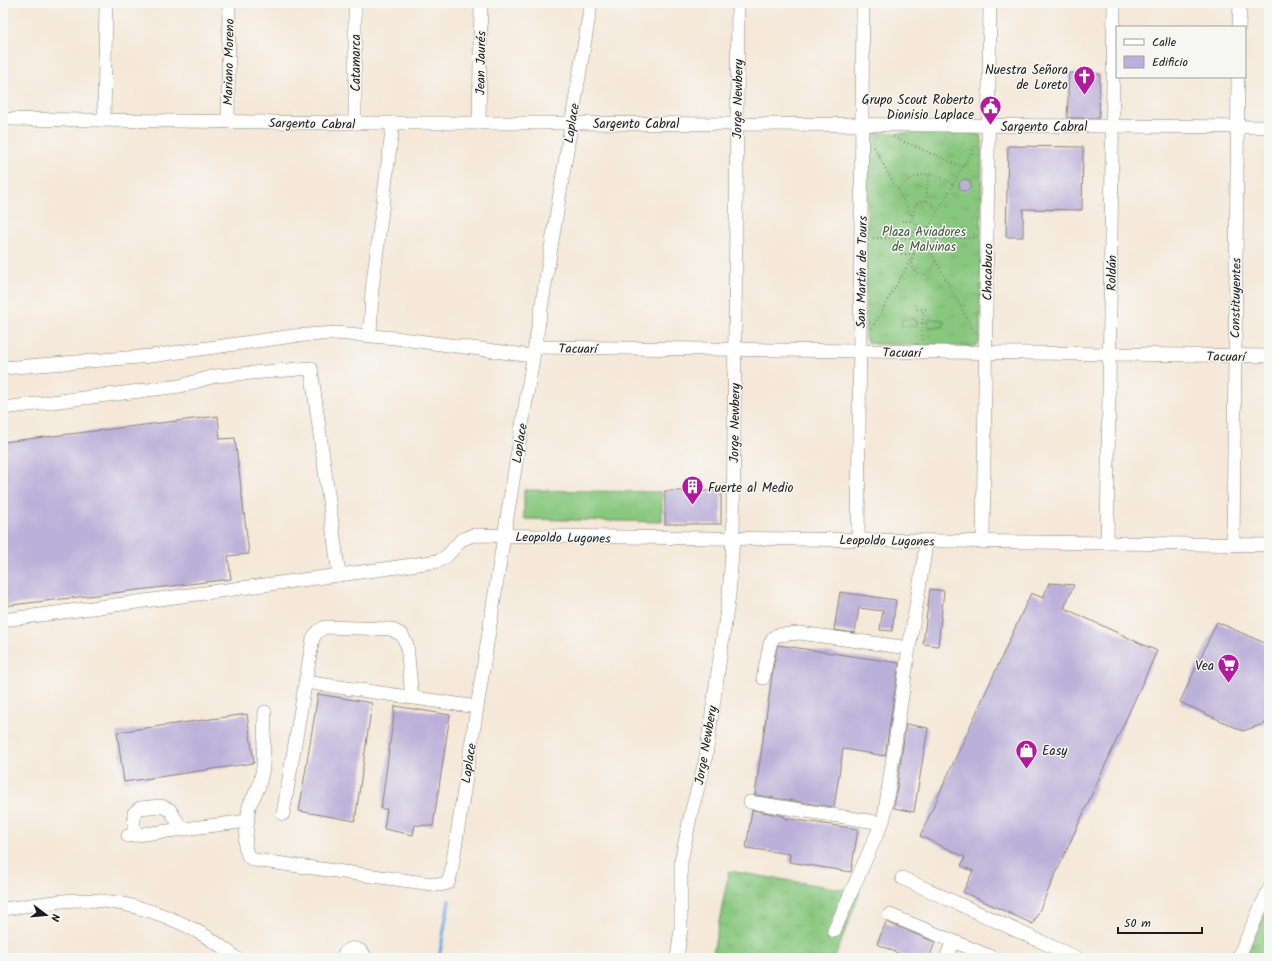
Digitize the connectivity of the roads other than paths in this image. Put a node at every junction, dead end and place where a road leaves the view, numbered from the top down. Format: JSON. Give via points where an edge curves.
{"nodes":[{"id":1,"x":106,"y":3,"type":"edge"},
{"id":2,"x":229,"y":3,"type":"edge"},
{"id":3,"x":356,"y":3,"type":"edge"},
{"id":4,"x":481,"y":3,"type":"edge"},
{"id":5,"x":591,"y":3,"type":"edge"},
{"id":6,"x":738,"y":3,"type":"edge"},
{"id":7,"x":863,"y":3,"type":"edge"},
{"id":8,"x":990,"y":3,"type":"edge"},
{"id":9,"x":1114,"y":3,"type":"edge"},
{"id":10,"x":1240,"y":3,"type":"edge"},
{"id":11,"x":1239,"y":26,"type":"edge"},
{"id":12,"x":1238,"y":78,"type":"edge"},
{"id":13,"x":3,"y":119,"type":"edge"},
{"id":14,"x":104,"y":119,"type":"junction"},
{"id":15,"x":228,"y":122,"type":"junction"},
{"id":16,"x":355,"y":123,"type":"junction"},
{"id":17,"x":393,"y":123,"type":"junction"},
{"id":18,"x":479,"y":123,"type":"junction"},
{"id":19,"x":571,"y":123,"type":"junction"},
{"id":20,"x":737,"y":124,"type":"junction"},
{"id":21,"x":862,"y":124,"type":"junction"},
{"id":22,"x":988,"y":125,"type":"junction"},
{"id":23,"x":1112,"y":126,"type":"junction"},
{"id":24,"x":1237,"y":127,"type":"junction"},
{"id":25,"x":1269,"y":127,"type":"edge"},
{"id":26,"x":370,"y":335,"type":"junction"},
{"id":27,"x":735,"y":350,"type":"junction"},
{"id":28,"x":860,"y":351,"type":"junction"},
{"id":29,"x":534,"y":352,"type":"junction"},
{"id":30,"x":986,"y":353,"type":"junction"},
{"id":31,"x":1110,"y":354,"type":"junction"},
{"id":32,"x":1235,"y":356,"type":"junction"},
{"id":33,"x":1269,"y":356,"type":"edge"},
{"id":34,"x":3,"y":368,"type":"edge"},
{"id":35,"x":3,"y":408,"type":"edge"},
{"id":36,"x":504,"y":536,"type":"junction"},
{"id":37,"x":733,"y":539,"type":"junction"},
{"id":38,"x":858,"y":540,"type":"junction"},
{"id":39,"x":926,"y":541,"type":"junction"},
{"id":40,"x":984,"y":541,"type":"junction"},
{"id":41,"x":1107,"y":543,"type":"junction"},
{"id":42,"x":1233,"y":544,"type":"junction"},
{"id":43,"x":1269,"y":545,"type":"edge"},
{"id":44,"x":339,"y":575,"type":"junction"},
{"id":45,"x":3,"y":620,"type":"edge"},
{"id":46,"x":909,"y":648,"type":"junction"},
{"id":47,"x":763,"y":678,"type":"dead end"},
{"id":48,"x":305,"y":682,"type":"junction"},
{"id":49,"x":412,"y":698,"type":"junction"},
{"id":50,"x":477,"y":707,"type":"junction"},
{"id":51,"x":265,"y":712,"type":"dead end"},
{"id":52,"x":750,"y":802,"type":"dead end"},
{"id":53,"x":283,"y":814,"type":"dead end"},
{"id":54,"x":248,"y":821,"type":"junction"},
{"id":55,"x":882,"y":823,"type":"junction"},
{"id":56,"x":182,"y":829,"type":"junction"},
{"id":57,"x":902,"y":878,"type":"dead end"},
{"id":58,"x":1269,"y":889,"type":"edge"},
{"id":59,"x":3,"y":909,"type":"edge"},
{"id":60,"x":890,"y":915,"type":"dead end"},
{"id":61,"x":834,"y":931,"type":"dead end"},
{"id":62,"x":953,"y":941,"type":"junction"},
{"id":63,"x":236,"y":958,"type":"edge"},
{"id":64,"x":342,"y":958,"type":"edge"},
{"id":65,"x":366,"y":958,"type":"edge"},
{"id":66,"x":677,"y":958,"type":"edge"},
{"id":67,"x":946,"y":958,"type":"edge"},
{"id":68,"x":994,"y":958,"type":"edge"},
{"id":69,"x":1077,"y":958,"type":"edge"},
{"id":70,"x":1238,"y":958,"type":"edge"}],
"edges":[{"from":1,"to":14,"type":"street"},
{"from":2,"to":15,"type":"street","name":"Mariano Moreno"},
{"from":3,"to":16,"type":"street","name":"Catamarca"},
{"from":4,"to":18,"type":"street","name":"Jean Jaurés"},
{"from":5,"to":19,"type":"street","name":"Laplace"},
{"from":6,"to":20,"type":"street","name":"Jorge Newbery"},
{"from":7,"to":21,"type":"street","name":"San Martín de Tours"},
{"from":8,"to":22,"type":"street","name":"Chacabuco"},
{"from":9,"to":23,"type":"street","name":"Roldán"},
{"from":10,"to":11,"type":"street"},
{"from":12,"to":24,"type":"street","name":"Constituyentes"},
{"from":13,"to":14,"type":"street","name":"Sargento Cabral"},
{"from":14,"to":15,"type":"street","name":"Sargento Cabral"},
{"from":15,"to":16,"type":"street","name":"Sargento Cabral"},
{"from":16,"to":17,"type":"street","name":"Sargento Cabral"},
{"from":17,"to":18,"type":"street","name":"Sargento Cabral"},
{"from":17,"to":26,"type":"street","via":[[372,290]]},
{"from":18,"to":19,"type":"street","name":"Sargento Cabral"},
{"from":19,"to":20,"type":"street","name":"Sargento Cabral"},
{"from":19,"to":29,"type":"street","name":"Laplace"},
{"from":20,"to":21,"type":"street","name":"Sargento Cabral"},
{"from":20,"to":27,"type":"street","name":"Jorge Newbery"},
{"from":21,"to":22,"type":"street","name":"Sargento Cabral"},
{"from":21,"to":28,"type":"street","name":"San Martín de Tours"},
{"from":22,"to":23,"type":"street","name":"Sargento Cabral"},
{"from":22,"to":30,"type":"street","name":"Chacabuco"},
{"from":23,"to":24,"type":"street","name":"Sargento Cabral"},
{"from":23,"to":31,"type":"street","name":"Roldán"},
{"from":24,"to":25,"type":"street","name":"Sargento Cabral"},
{"from":24,"to":32,"type":"street","name":"Constituyentes"},
{"from":26,"to":29,"type":"street","name":"Tacuarí"},
{"from":26,"to":34,"type":"street","name":"Tacuarí","via":[[336,333],[293,336],[150,356]]},
{"from":27,"to":28,"type":"street","name":"Tacuarí"},
{"from":27,"to":29,"type":"street","name":"Tacuarí"},
{"from":27,"to":37,"type":"street","name":"Jorge Newbery"},
{"from":28,"to":30,"type":"street","name":"Tacuarí"},
{"from":28,"to":38,"type":"street","name":"San Martín de Tours"},
{"from":29,"to":36,"type":"street","name":"Laplace"},
{"from":30,"to":31,"type":"street","name":"Tacuarí"},
{"from":30,"to":40,"type":"street","name":"Chacabuco"},
{"from":31,"to":32,"type":"street","name":"Tacuarí"},
{"from":31,"to":41,"type":"street","name":"Roldán"},
{"from":32,"to":33,"type":"street","name":"Tacuarí"},
{"from":32,"to":42,"type":"street","name":"Constituyentes"},
{"from":35,"to":44,"type":"street","via":[[180,386],[215,376],[311,368]]},
{"from":36,"to":37,"type":"street","name":"Leopoldo Lugones"},
{"from":36,"to":44,"type":"street","name":"Leopoldo Lugones","via":[[473,535],[461,540],[447,556],[438,561]]},
{"from":36,"to":50,"type":"street","name":"Laplace"},
{"from":37,"to":38,"type":"street","name":"Leopoldo Lugones"},
{"from":37,"to":66,"type":"street","name":"Jorge Newbery","via":[[729,595],[705,762],[691,813],[682,862],[681,928]]},
{"from":38,"to":39,"type":"street","name":"Leopoldo Lugones"},
{"from":39,"to":40,"type":"street","name":"Leopoldo Lugones"},
{"from":39,"to":46,"type":"street"},
{"from":40,"to":41,"type":"street","name":"Leopoldo Lugones"},
{"from":41,"to":42,"type":"street","name":"Leopoldo Lugones"},
{"from":42,"to":43,"type":"street","name":"Leopoldo Lugones"},
{"from":44,"to":45,"type":"street","name":"Leopoldo Lugones"},
{"from":46,"to":47,"type":"street","via":[[800,633],[777,635],[770,644]]},
{"from":46,"to":55,"type":"street"},
{"from":48,"to":49,"type":"street"},
{"from":48,"to":49,"type":"street","via":[[313,638],[318,631],[325,627],[391,629],[402,635],[407,645]]},
{"from":48,"to":53,"type":"street"},
{"from":49,"to":50,"type":"street"},
{"from":50,"to":54,"type":"street","name":"Laplace","via":[[448,883],[440,885],[254,860],[248,856],[245,846]]},
{"from":51,"to":54,"type":"street","via":[[263,768],[259,786],[249,806]]},
{"from":52,"to":55,"type":"street"},
{"from":54,"to":56,"type":"street"},
{"from":55,"to":61,"type":"street"},
{"from":56,"to":56,"type":"street","via":[[170,810],[161,806],[140,808],[134,813],[131,835]]},
{"from":57,"to":69,"type":"street"},
{"from":58,"to":70,"type":"street"},
{"from":59,"to":63,"type":"street","via":[[81,900],[135,907],[198,931]]},
{"from":60,"to":62,"type":"street"},
{"from":62,"to":67,"type":"street"},
{"from":62,"to":68,"type":"street"},
{"from":64,"to":65,"type":"street","via":[[347,950],[355,948],[362,951]]}]}
